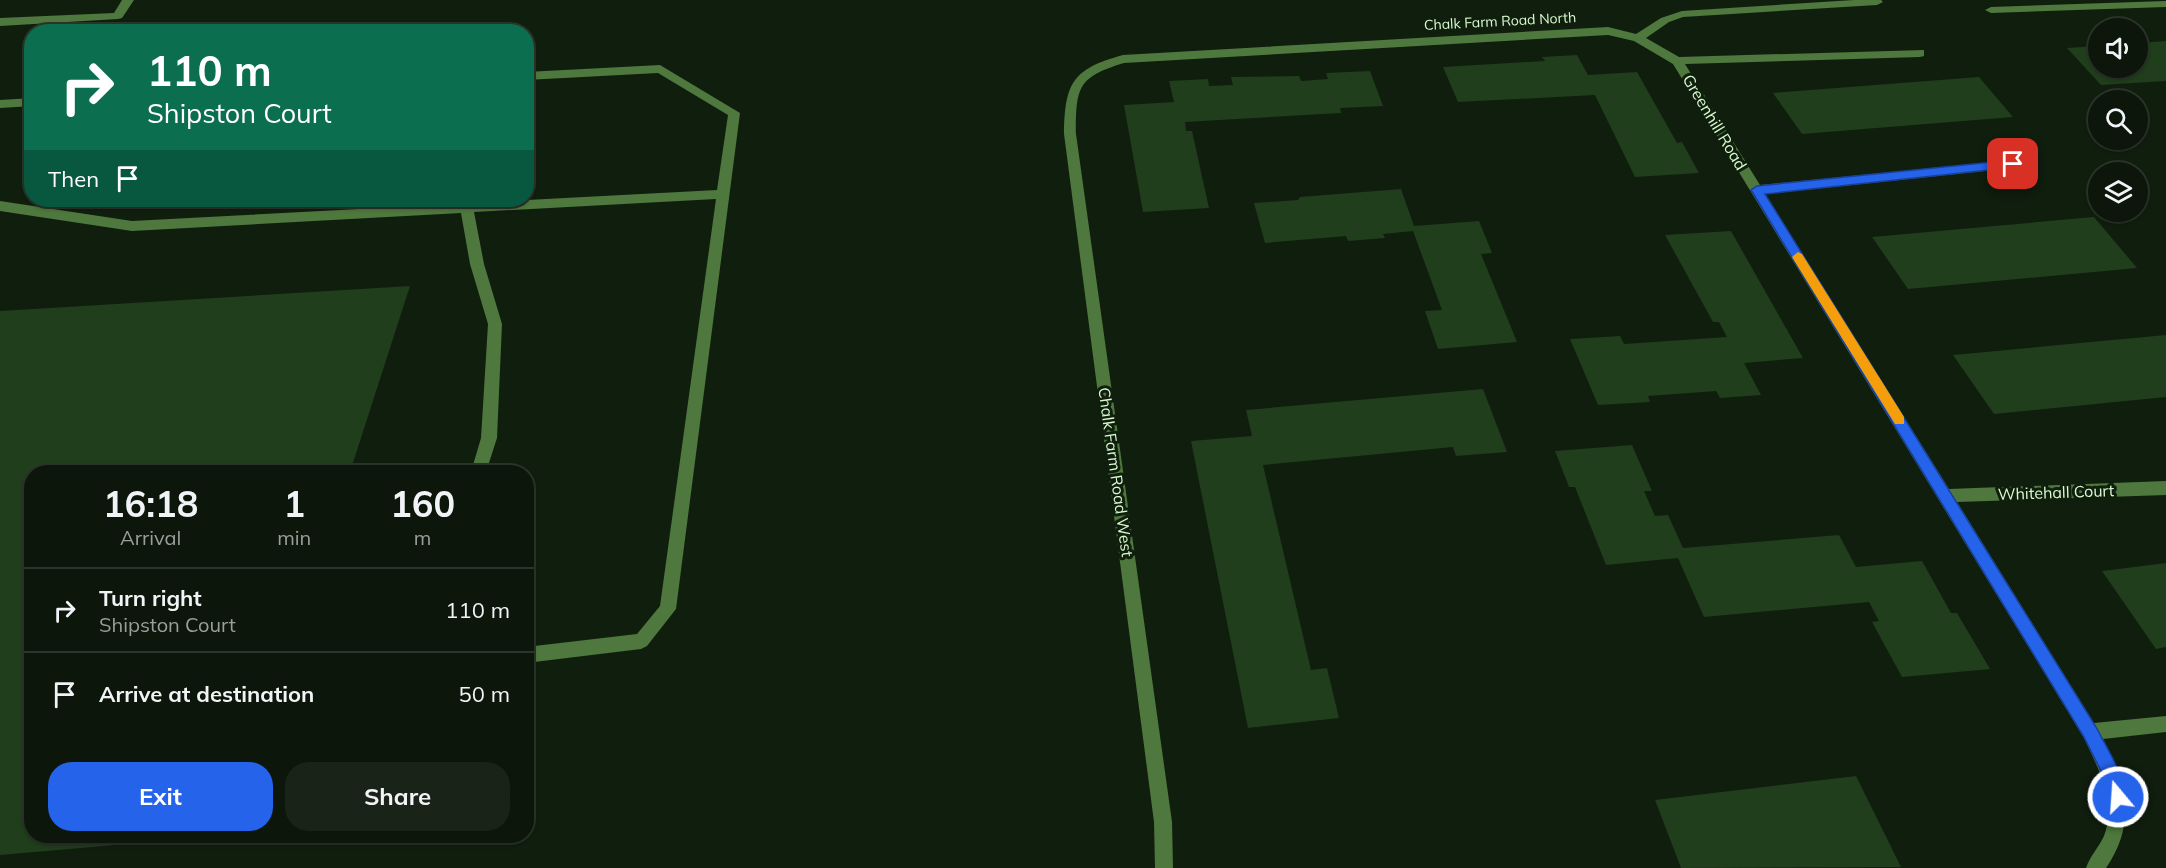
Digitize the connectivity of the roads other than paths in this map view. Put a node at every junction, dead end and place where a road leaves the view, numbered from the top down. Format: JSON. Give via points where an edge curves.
{"nodes":[{"id":1,"x":128,"y":0,"type":"edge"},
{"id":2,"x":1876,"y":2,"type":"dead end"},
{"id":3,"x":2141,"y":2,"type":"edge"},
{"id":4,"x":2166,"y":4,"type":"edge"},
{"id":5,"x":1991,"y":10,"type":"dead end"},
{"id":6,"x":0,"y":22,"type":"edge"},
{"id":7,"x":1638,"y":38,"type":"junction"},
{"id":8,"x":1920,"y":53,"type":"dead end"},
{"id":9,"x":1677,"y":61,"type":"junction"},
{"id":10,"x":534,"y":76,"type":"edge"},
{"id":11,"x":1080,"y":78,"type":"joint"},
{"id":12,"x":24,"y":102,"type":"edge"},
{"id":13,"x":0,"y":104,"type":"edge"},
{"id":14,"x":2013,"y":164,"type":"dead end"},
{"id":15,"x":1757,"y":190,"type":"junction"},
{"id":16,"x":723,"y":194,"type":"junction"},
{"id":17,"x":534,"y":205,"type":"edge"},
{"id":18,"x":0,"y":206,"type":"edge"},
{"id":19,"x":501,"y":207,"type":"edge"},
{"id":20,"x":467,"y":209,"type":"junction"},
{"id":21,"x":481,"y":465,"type":"edge"},
{"id":22,"x":2166,"y":488,"type":"edge"},
{"id":23,"x":1946,"y":496,"type":"junction"},
{"id":24,"x":534,"y":654,"type":"edge"},
{"id":25,"x":2166,"y":724,"type":"edge"},
{"id":26,"x":2090,"y":732,"type":"junction"},
{"id":27,"x":1164,"y":868,"type":"edge"},
{"id":28,"x":2095,"y":868,"type":"edge"}],
"edges":[{"from":1,"to":6,"type":"street","via":[[118,16]]},
{"from":2,"to":7,"type":"street","via":[[1682,14]]},
{"from":3,"to":4,"type":"street"},
{"from":3,"to":5,"type":"street"},
{"from":7,"to":9,"type":"street","name":"Chalk Farm Road North"},
{"from":7,"to":11,"type":"street","name":"Chalk Farm Road North","via":[[1608,31],[1522,34],[1183,54],[1123,59],[1100,65]]},
{"from":8,"to":9,"type":"street"},
{"from":9,"to":15,"type":"street","name":"Greenhill Road"},
{"from":10,"to":16,"type":"street","via":[[660,69],[734,113]]},
{"from":11,"to":27,"type":"street","name":"Chalk Farm Road West","via":[[1070,99],[1070,134],[1163,822]]},
{"from":12,"to":13,"type":"street"},
{"from":14,"to":15,"type":"street"},
{"from":15,"to":23,"type":"street","name":"Greenhill Road"},
{"from":16,"to":17,"type":"street"},
{"from":16,"to":24,"type":"street","via":[[669,609],[641,641]]},
{"from":18,"to":20,"type":"street","via":[[132,226]]},
{"from":19,"to":20,"type":"street"},
{"from":20,"to":21,"type":"street","via":[[477,264],[495,324],[489,438]]},
{"from":22,"to":23,"type":"street","name":"Whitehall Court"},
{"from":23,"to":26,"type":"street","name":"Greenhill Road"},
{"from":25,"to":26,"type":"street"},
{"from":26,"to":28,"type":"street","name":"Greenhill Road","via":[[2112,775],[2118,797],[2114,833],[2108,851]]}]}
